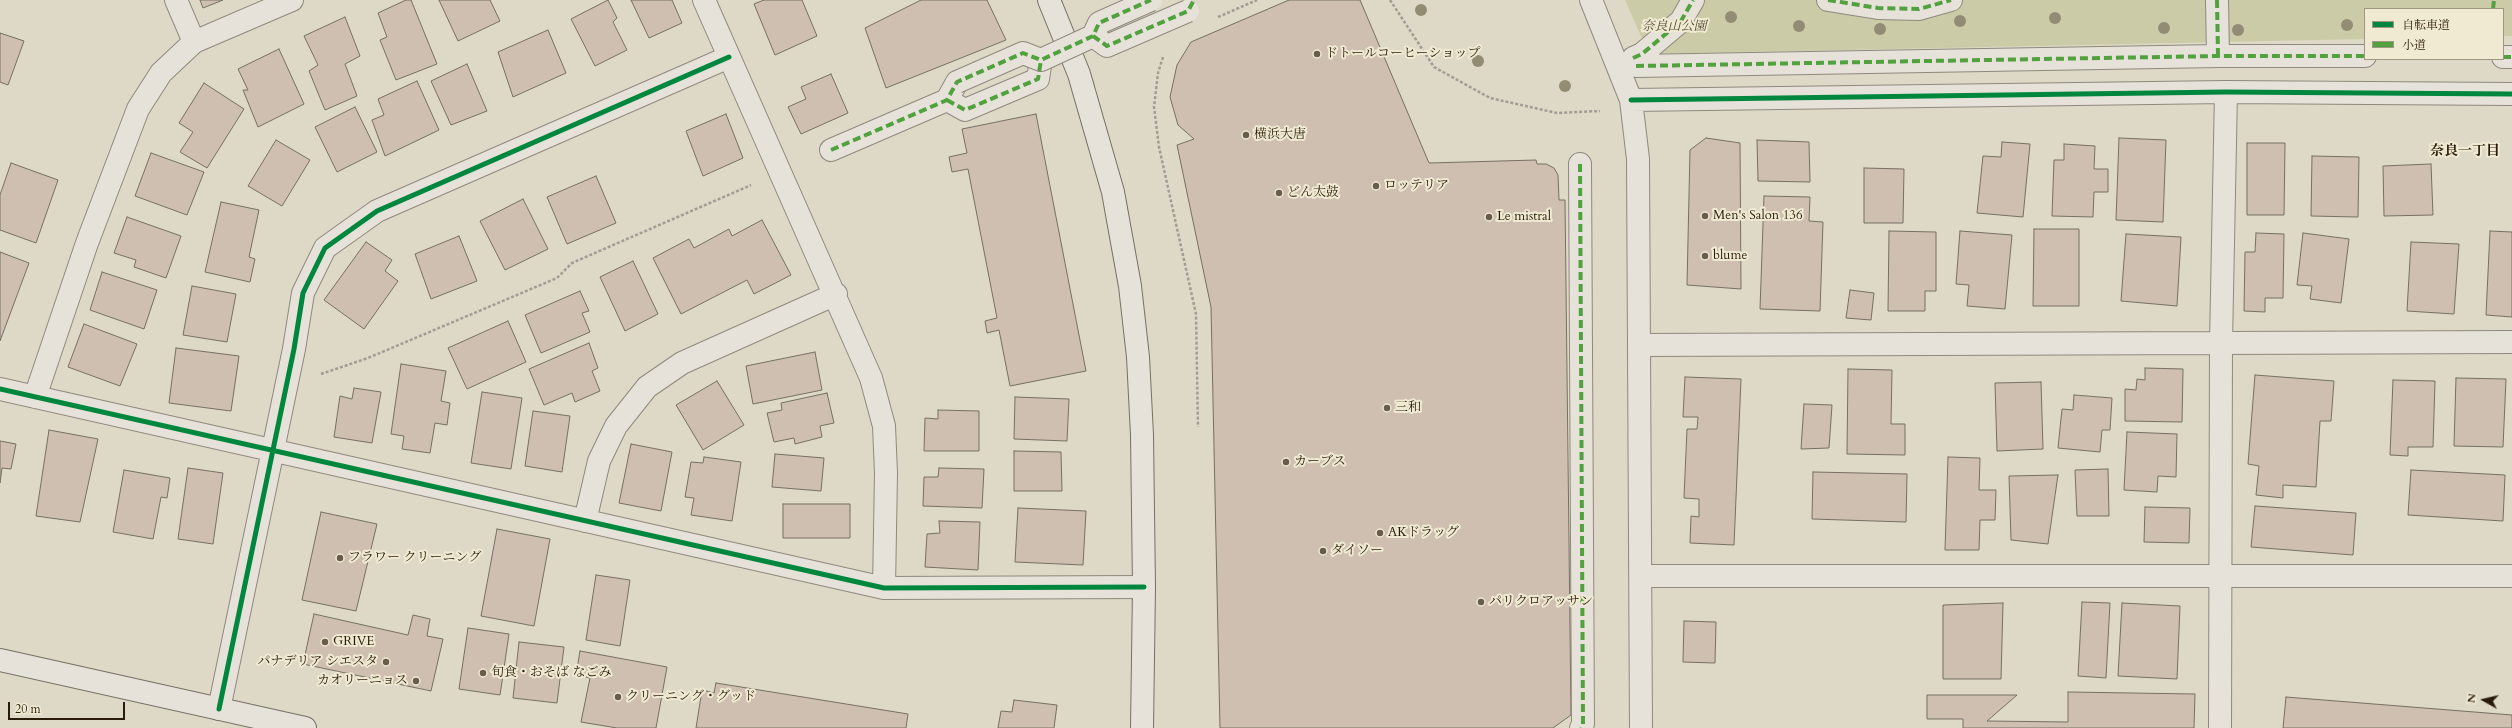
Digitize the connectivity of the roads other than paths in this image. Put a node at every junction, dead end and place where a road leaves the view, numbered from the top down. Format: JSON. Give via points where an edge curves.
{"nodes":[{"id":1,"x":176,"y":0,"type":"edge"},
{"id":2,"x":292,"y":0,"type":"edge"},
{"id":3,"x":704,"y":0,"type":"edge"},
{"id":4,"x":1049,"y":0,"type":"edge"},
{"id":5,"x":1151,"y":0,"type":"edge"},
{"id":6,"x":1591,"y":0,"type":"edge"},
{"id":7,"x":1693,"y":0,"type":"edge"},
{"id":8,"x":1828,"y":0,"type":"edge"},
{"id":9,"x":1951,"y":0,"type":"edge"},
{"id":10,"x":2217,"y":0,"type":"edge"},
{"id":11,"x":1191,"y":6,"type":"edge"},
{"id":12,"x":1094,"y":36,"type":"junction"},
{"id":13,"x":194,"y":42,"type":"junction"},
{"id":14,"x":2218,"y":56,"type":"junction"},
{"id":15,"x":2364,"y":56,"type":"edge"},
{"id":16,"x":729,"y":57,"type":"junction"},
{"id":17,"x":1041,"y":60,"type":"junction"},
{"id":18,"x":2226,"y":92,"type":"junction"},
{"id":19,"x":2512,"y":94,"type":"edge"},
{"id":20,"x":956,"y":97,"type":"junction"},
{"id":21,"x":1632,"y":105,"type":"junction"},
{"id":22,"x":831,"y":150,"type":"dead end"},
{"id":23,"x":1580,"y":164,"type":"dead end"},
{"id":24,"x":836,"y":294,"type":"junction"},
{"id":25,"x":2512,"y":342,"type":"edge"},
{"id":26,"x":2221,"y":343,"type":"junction"},
{"id":27,"x":1640,"y":345,"type":"junction"},
{"id":28,"x":0,"y":389,"type":"edge"},
{"id":29,"x":35,"y":397,"type":"junction"},
{"id":30,"x":272,"y":451,"type":"junction"},
{"id":31,"x":585,"y":521,"type":"junction"},
{"id":32,"x":1641,"y":576,"type":"junction"},
{"id":33,"x":2220,"y":576,"type":"junction"},
{"id":34,"x":2512,"y":576,"type":"edge"},
{"id":35,"x":1144,"y":587,"type":"junction"},
{"id":36,"x":884,"y":588,"type":"junction"},
{"id":37,"x":0,"y":660,"type":"edge"},
{"id":38,"x":219,"y":709,"type":"junction"},
{"id":39,"x":305,"y":728,"type":"edge"},
{"id":40,"x":1142,"y":728,"type":"edge"},
{"id":41,"x":1581,"y":728,"type":"edge"},
{"id":42,"x":1641,"y":728,"type":"edge"},
{"id":43,"x":2220,"y":728,"type":"edge"}],
"edges":[{"from":1,"to":13,"type":"street"},
{"from":2,"to":13,"type":"street"},
{"from":3,"to":16,"type":"street"},
{"from":4,"to":35,"type":"street","via":[[1079,74],[1109,177],[1130,286],[1138,357],[1142,435]]},
{"from":5,"to":12,"type":"street","bridge":true,"via":[[1099,23]]},
{"from":6,"to":21,"type":"street"},
{"from":7,"to":14,"type":"street","via":[[1681,21],[1635,62]]},
{"from":8,"to":9,"type":"street","via":[[1878,8],[1919,9]]},
{"from":10,"to":14,"type":"street"},
{"from":11,"to":12,"type":"street","bridge":true,"via":[[1106,46]]},
{"from":12,"to":17,"type":"street","bridge":true},
{"from":13,"to":29,"type":"street","via":[[161,73],[138,109],[87,243]]},
{"from":14,"to":15,"type":"street"},
{"from":16,"to":24,"type":"street"},
{"from":16,"to":30,"type":"street","via":[[378,211],[325,248],[303,293]]},
{"from":17,"to":20,"type":"street","bridge":true,"via":[[1023,54]]},
{"from":17,"to":20,"type":"street","via":[[1038,79]]},
{"from":18,"to":19,"type":"street"},
{"from":18,"to":21,"type":"street"},
{"from":18,"to":26,"type":"street"},
{"from":20,"to":22,"type":"street"},
{"from":21,"to":27,"type":"street","via":[[1638,159]]},
{"from":23,"to":41,"type":"street","via":[[1583,708]]},
{"from":24,"to":31,"type":"street","via":[[682,363],[647,387],[616,426],[599,461]]},
{"from":24,"to":36,"type":"street","via":[[871,378],[884,426]]},
{"from":25,"to":26,"type":"street"},
{"from":26,"to":27,"type":"street"},
{"from":26,"to":33,"type":"street"},
{"from":27,"to":32,"type":"street"},
{"from":28,"to":29,"type":"street"},
{"from":29,"to":30,"type":"street"},
{"from":30,"to":31,"type":"street"},
{"from":30,"to":38,"type":"street"},
{"from":31,"to":36,"type":"street"},
{"from":32,"to":33,"type":"street"},
{"from":32,"to":42,"type":"street"},
{"from":33,"to":34,"type":"street"},
{"from":33,"to":43,"type":"street"},
{"from":35,"to":36,"type":"street"},
{"from":35,"to":40,"type":"street"},
{"from":37,"to":38,"type":"street"},
{"from":38,"to":39,"type":"street"}]}
